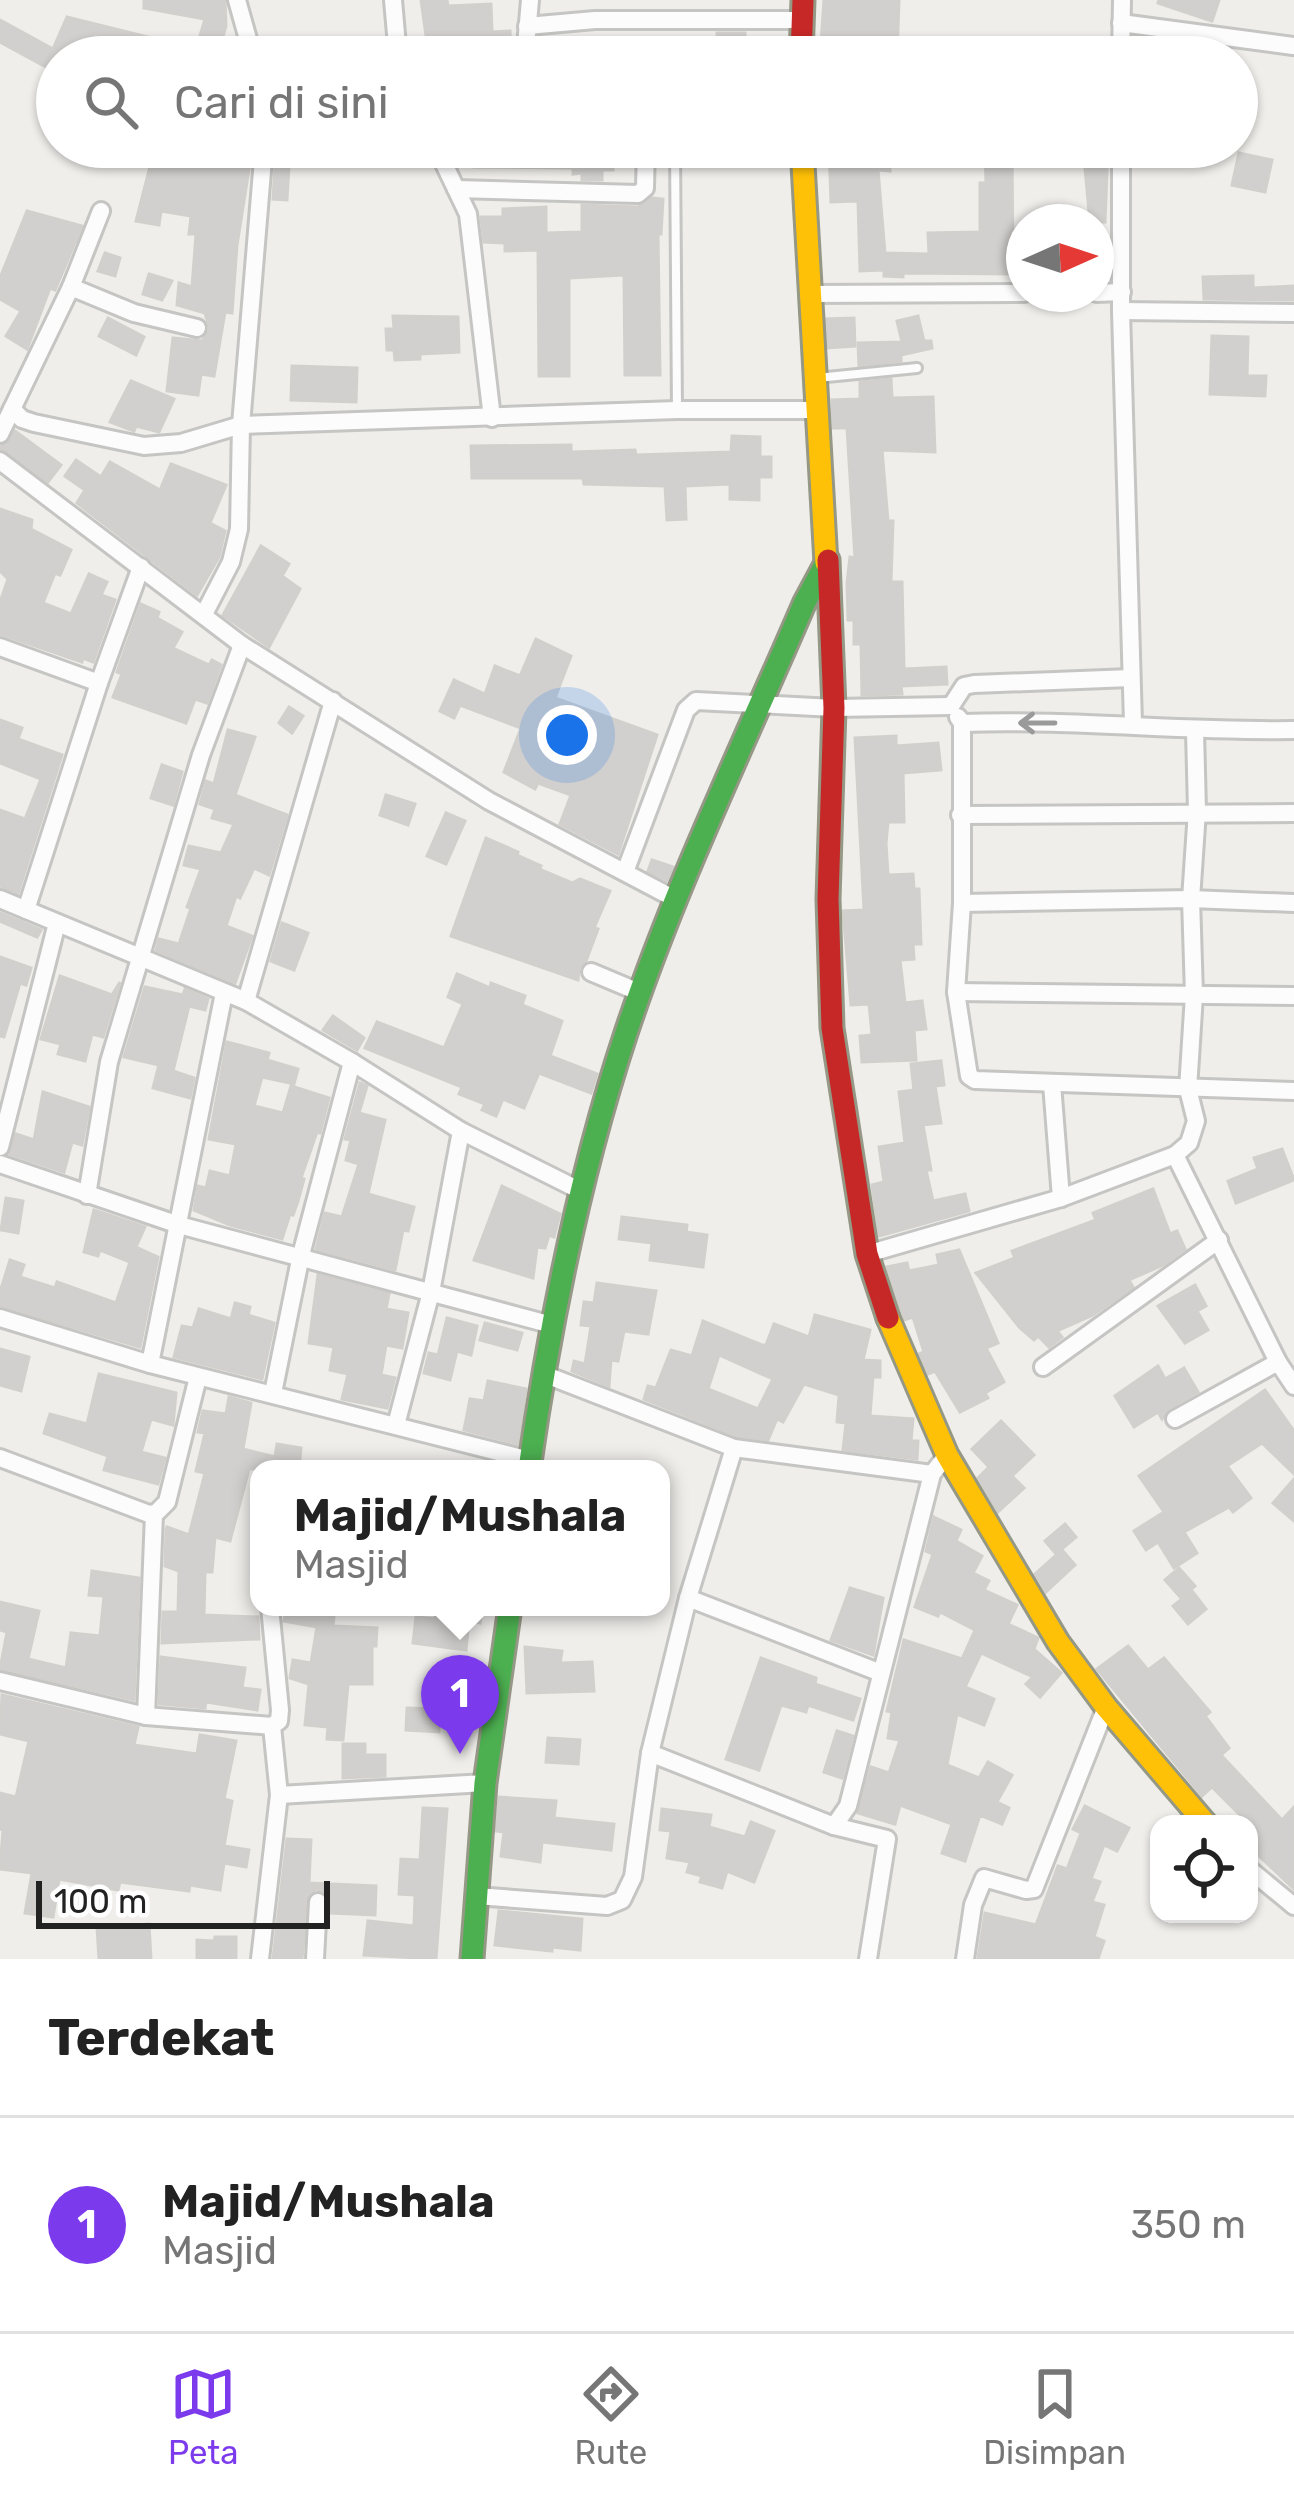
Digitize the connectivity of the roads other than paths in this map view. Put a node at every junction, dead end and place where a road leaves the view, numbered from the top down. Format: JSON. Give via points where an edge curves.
{"nodes":[{"id":1,"x":237,"y":0,"type":"edge"},
{"id":2,"x":393,"y":0,"type":"edge"},
{"id":3,"x":530,"y":0,"type":"edge"},
{"id":4,"x":702,"y":0,"type":"edge"},
{"id":5,"x":1122,"y":0,"type":"edge"},
{"id":6,"x":803,"y":10,"type":"edge"},
{"id":7,"x":722,"y":20,"type":"junction"},
{"id":8,"x":1121,"y":23,"type":"junction"},
{"id":9,"x":526,"y":26,"type":"junction"},
{"id":10,"x":247,"y":36,"type":"edge"},
{"id":11,"x":396,"y":36,"type":"edge"},
{"id":12,"x":525,"y":36,"type":"edge"},
{"id":13,"x":1121,"y":36,"type":"edge"},
{"id":14,"x":1218,"y":36,"type":"edge"},
{"id":15,"x":1258,"y":41,"type":"edge"},
{"id":16,"x":1293,"y":46,"type":"edge"},
{"id":17,"x":262,"y":168,"type":"edge"},
{"id":18,"x":446,"y":168,"type":"edge"},
{"id":19,"x":646,"y":168,"type":"edge"},
{"id":20,"x":675,"y":168,"type":"edge"},
{"id":21,"x":803,"y":168,"type":"edge"},
{"id":22,"x":1121,"y":168,"type":"edge"},
{"id":23,"x":456,"y":189,"type":"junction"},
{"id":24,"x":101,"y":211,"type":"dead end"},
{"id":25,"x":71,"y":286,"type":"junction"},
{"id":26,"x":1006,"y":293,"type":"edge"},
{"id":27,"x":808,"y":294,"type":"junction"},
{"id":28,"x":1114,"y":299,"type":"edge"},
{"id":29,"x":1122,"y":302,"type":"junction"},
{"id":30,"x":1294,"y":313,"type":"edge"},
{"id":31,"x":196,"y":328,"type":"dead end"},
{"id":32,"x":917,"y":368,"type":"dead end"},
{"id":33,"x":814,"y":379,"type":"junction"},
{"id":34,"x":12,"y":409,"type":"junction"},
{"id":35,"x":676,"y":410,"type":"junction"},
{"id":36,"x":816,"y":410,"type":"junction"},
{"id":37,"x":492,"y":418,"type":"junction"},
{"id":38,"x":241,"y":425,"type":"junction"},
{"id":39,"x":0,"y":434,"type":"edge"},
{"id":40,"x":2,"y":469,"type":"edge"},
{"id":41,"x":828,"y":560,"type":"junction"},
{"id":42,"x":141,"y":567,"type":"junction"},
{"id":43,"x":204,"y":614,"type":"junction"},
{"id":44,"x":242,"y":644,"type":"junction"},
{"id":45,"x":0,"y":647,"type":"edge"},
{"id":46,"x":1131,"y":678,"type":"junction"},
{"id":47,"x":99,"y":683,"type":"junction"},
{"id":48,"x":333,"y":700,"type":"junction"},
{"id":49,"x":761,"y":706,"type":"junction"},
{"id":50,"x":952,"y":706,"type":"junction"},
{"id":51,"x":834,"y":708,"type":"junction"},
{"id":52,"x":962,"y":723,"type":"junction"},
{"id":53,"x":1133,"y":723,"type":"junction"},
{"id":54,"x":1294,"y":730,"type":"edge"},
{"id":55,"x":1195,"y":731,"type":"junction"},
{"id":56,"x":1197,"y":811,"type":"junction"},
{"id":57,"x":1294,"y":813,"type":"edge"},
{"id":58,"x":960,"y":814,"type":"junction"},
{"id":59,"x":625,"y":872,"type":"junction"},
{"id":60,"x":1191,"y":898,"type":"junction"},
{"id":61,"x":0,"y":899,"type":"edge"},
{"id":62,"x":676,"y":900,"type":"junction"},
{"id":63,"x":962,"y":903,"type":"junction"},
{"id":64,"x":1294,"y":903,"type":"edge"},
{"id":65,"x":26,"y":910,"type":"junction"},
{"id":66,"x":57,"y":923,"type":"junction"},
{"id":67,"x":139,"y":959,"type":"junction"},
{"id":68,"x":591,"y":972,"type":"dead end"},
{"id":69,"x":224,"y":992,"type":"junction"},
{"id":70,"x":956,"y":992,"type":"junction"},
{"id":71,"x":641,"y":993,"type":"junction"},
{"id":72,"x":1194,"y":995,"type":"junction"},
{"id":73,"x":1294,"y":996,"type":"edge"},
{"id":74,"x":246,"y":1001,"type":"junction"},
{"id":75,"x":352,"y":1062,"type":"junction"},
{"id":76,"x":1052,"y":1084,"type":"junction"},
{"id":77,"x":1188,"y":1089,"type":"junction"},
{"id":78,"x":1294,"y":1091,"type":"edge"},
{"id":79,"x":461,"y":1131,"type":"junction"},
{"id":80,"x":0,"y":1147,"type":"edge"},
{"id":81,"x":1175,"y":1155,"type":"junction"},
{"id":82,"x":0,"y":1164,"type":"edge"},
{"id":83,"x":581,"y":1191,"type":"junction"},
{"id":84,"x":87,"y":1195,"type":"junction"},
{"id":85,"x":1061,"y":1198,"type":"junction"},
{"id":86,"x":179,"y":1225,"type":"junction"},
{"id":87,"x":1219,"y":1240,"type":"junction"},
{"id":88,"x":867,"y":1254,"type":"junction"},
{"id":89,"x":301,"y":1255,"type":"junction"},
{"id":90,"x":431,"y":1292,"type":"junction"},
{"id":91,"x":0,"y":1318,"type":"edge"},
{"id":92,"x":552,"y":1325,"type":"junction"},
{"id":93,"x":1278,"y":1362,"type":"junction"},
{"id":94,"x":151,"y":1364,"type":"junction"},
{"id":95,"x":1043,"y":1367,"type":"dead end"},
{"id":96,"x":546,"y":1375,"type":"junction"},
{"id":97,"x":198,"y":1377,"type":"junction"},
{"id":98,"x":1294,"y":1386,"type":"edge"},
{"id":99,"x":273,"y":1393,"type":"junction"},
{"id":100,"x":1174,"y":1419,"type":"dead end"},
{"id":101,"x":396,"y":1426,"type":"junction"},
{"id":102,"x":734,"y":1448,"type":"junction"},
{"id":103,"x":947,"y":1455,"type":"junction"},
{"id":104,"x":0,"y":1458,"type":"edge"},
{"id":105,"x":513,"y":1460,"type":"edge"},
{"id":106,"x":531,"y":1460,"type":"edge"},
{"id":107,"x":932,"y":1474,"type":"junction"},
{"id":108,"x":154,"y":1514,"type":"junction"},
{"id":109,"x":688,"y":1598,"type":"junction"},
{"id":110,"x":271,"y":1616,"type":"edge"},
{"id":111,"x":509,"y":1616,"type":"edge"},
{"id":112,"x":881,"y":1673,"type":"junction"},
{"id":113,"x":0,"y":1681,"type":"edge"},
{"id":114,"x":1106,"y":1707,"type":"junction"},
{"id":115,"x":146,"y":1716,"type":"junction"},
{"id":116,"x":272,"y":1726,"type":"junction"},
{"id":117,"x":650,"y":1753,"type":"junction"},
{"id":118,"x":485,"y":1783,"type":"junction"},
{"id":119,"x":279,"y":1795,"type":"junction"},
{"id":120,"x":1198,"y":1815,"type":"edge"},
{"id":121,"x":834,"y":1826,"type":"junction"},
{"id":122,"x":1258,"y":1875,"type":"edge"},
{"id":123,"x":476,"y":1896,"type":"junction"},
{"id":124,"x":1292,"y":1900,"type":"edge"},
{"id":125,"x":318,"y":1902,"type":"dead end"},
{"id":126,"x":260,"y":1959,"type":"edge"},
{"id":127,"x":315,"y":1959,"type":"edge"},
{"id":128,"x":472,"y":1959,"type":"edge"},
{"id":129,"x":868,"y":1959,"type":"edge"},
{"id":130,"x":965,"y":1959,"type":"edge"}],
"edges":[{"from":1,"to":10,"type":"street"},
{"from":2,"to":11,"type":"street"},
{"from":3,"to":9,"type":"street"},
{"from":4,"to":7,"type":"street"},
{"from":5,"to":8,"type":"street"},
{"from":6,"to":7,"type":"street"},
{"from":7,"to":9,"type":"street"},
{"from":8,"to":13,"type":"street"},
{"from":8,"to":14,"type":"street"},
{"from":9,"to":12,"type":"street"},
{"from":15,"to":16,"type":"street"},
{"from":17,"to":38,"type":"street"},
{"from":18,"to":23,"type":"street"},
{"from":19,"to":23,"type":"street","via":[[638,194]]},
{"from":20,"to":35,"type":"lane"},
{"from":21,"to":27,"type":"street"},
{"from":22,"to":29,"type":"street"},
{"from":23,"to":37,"type":"street","via":[[468,214]]},
{"from":24,"to":25,"type":"street"},
{"from":25,"to":31,"type":"street"},
{"from":25,"to":34,"type":"street"},
{"from":26,"to":27,"type":"street"},
{"from":27,"to":33,"type":"street"},
{"from":28,"to":29,"type":"street"},
{"from":29,"to":30,"type":"street"},
{"from":29,"to":46,"type":"street"},
{"from":32,"to":33,"type":"lane"},
{"from":33,"to":36,"type":"street"},
{"from":34,"to":38,"type":"street","via":[[34,423],[144,446]]},
{"from":34,"to":39,"type":"street"},
{"from":35,"to":36,"type":"street"},
{"from":35,"to":37,"type":"street"},
{"from":36,"to":41,"type":"street"},
{"from":37,"to":38,"type":"street"},
{"from":38,"to":43,"type":"street","via":[[236,545]]},
{"from":40,"to":42,"type":"street"},
{"from":41,"to":49,"type":"street"},
{"from":41,"to":51,"type":"street"},
{"from":42,"to":43,"type":"street"},
{"from":42,"to":47,"type":"street"},
{"from":43,"to":44,"type":"street"},
{"from":44,"to":48,"type":"street"},
{"from":44,"to":67,"type":"street"},
{"from":45,"to":47,"type":"street"},
{"from":46,"to":50,"type":"street","via":[[964,686]]},
{"from":46,"to":53,"type":"street"},
{"from":47,"to":65,"type":"street"},
{"from":48,"to":59,"type":"street","via":[[488,801]]},
{"from":48,"to":74,"type":"street"},
{"from":49,"to":51,"type":"street"},
{"from":49,"to":59,"type":"street","via":[[689,705]]},
{"from":49,"to":62,"type":"street"},
{"from":50,"to":51,"type":"street"},
{"from":50,"to":52,"type":"street"},
{"from":51,"to":88,"type":"street","via":[[832,1028]]},
{"from":53,"to":52,"type":"street","one_way":true},
{"from":52,"to":58,"type":"street"},
{"from":53,"to":55,"type":"street"},
{"from":54,"to":55,"type":"street"},
{"from":55,"to":56,"type":"street"},
{"from":56,"to":57,"type":"street"},
{"from":56,"to":58,"type":"street"},
{"from":56,"to":60,"type":"street"},
{"from":58,"to":63,"type":"street"},
{"from":59,"to":62,"type":"street"},
{"from":60,"to":63,"type":"street"},
{"from":60,"to":64,"type":"street"},
{"from":60,"to":72,"type":"street"},
{"from":61,"to":65,"type":"street"},
{"from":62,"to":71,"type":"street"},
{"from":63,"to":70,"type":"street"},
{"from":65,"to":66,"type":"street"},
{"from":66,"to":67,"type":"street"},
{"from":66,"to":80,"type":"street"},
{"from":67,"to":69,"type":"street"},
{"from":67,"to":84,"type":"street","via":[[109,1062]]},
{"from":68,"to":71,"type":"street"},
{"from":69,"to":74,"type":"street"},
{"from":69,"to":86,"type":"street"},
{"from":70,"to":72,"type":"street"},
{"from":70,"to":76,"type":"street","via":[[969,1076]]},
{"from":71,"to":83,"type":"street"},
{"from":72,"to":73,"type":"street"},
{"from":72,"to":77,"type":"street"},
{"from":74,"to":75,"type":"street"},
{"from":75,"to":79,"type":"street"},
{"from":75,"to":89,"type":"street"},
{"from":76,"to":77,"type":"street"},
{"from":76,"to":85,"type":"street"},
{"from":77,"to":78,"type":"street"},
{"from":77,"to":81,"type":"street","via":[[1196,1121]]},
{"from":79,"to":83,"type":"street"},
{"from":79,"to":90,"type":"street"},
{"from":81,"to":85,"type":"street"},
{"from":81,"to":87,"type":"street"},
{"from":82,"to":84,"type":"street"},
{"from":83,"to":92,"type":"street"},
{"from":84,"to":86,"type":"street"},
{"from":85,"to":88,"type":"street"},
{"from":86,"to":89,"type":"street"},
{"from":86,"to":94,"type":"street"},
{"from":87,"to":93,"type":"street"},
{"from":87,"to":95,"type":"street"},
{"from":88,"to":103,"type":"street"},
{"from":89,"to":90,"type":"street"},
{"from":89,"to":99,"type":"street"},
{"from":90,"to":92,"type":"street"},
{"from":90,"to":101,"type":"street"},
{"from":91,"to":94,"type":"street"},
{"from":92,"to":96,"type":"street"},
{"from":93,"to":98,"type":"street"},
{"from":93,"to":100,"type":"street"},
{"from":94,"to":97,"type":"street"},
{"from":96,"to":102,"type":"street"},
{"from":96,"to":106,"type":"street"},
{"from":97,"to":99,"type":"street"},
{"from":97,"to":108,"type":"street","via":[[167,1502]]},
{"from":99,"to":101,"type":"street"},
{"from":101,"to":105,"type":"street"},
{"from":102,"to":107,"type":"street"},
{"from":102,"to":109,"type":"street"},
{"from":103,"to":107,"type":"street"},
{"from":103,"to":114,"type":"street"},
{"from":104,"to":108,"type":"street"},
{"from":107,"to":112,"type":"street"},
{"from":108,"to":115,"type":"street"},
{"from":109,"to":112,"type":"street"},
{"from":109,"to":117,"type":"street"},
{"from":110,"to":116,"type":"street","via":[[280,1710]]},
{"from":111,"to":118,"type":"street"},
{"from":112,"to":121,"type":"street","via":[[848,1806]]},
{"from":113,"to":115,"type":"street"},
{"from":114,"to":120,"type":"street"},
{"from":114,"to":130,"type":"street","via":[[1034,1888],[984,1878]]},
{"from":115,"to":116,"type":"street"},
{"from":116,"to":119,"type":"street"},
{"from":117,"to":121,"type":"street"},
{"from":117,"to":123,"type":"street","via":[[633,1877],[622,1900],[607,1906]]},
{"from":118,"to":119,"type":"street"},
{"from":118,"to":123,"type":"street"},
{"from":119,"to":126,"type":"street"},
{"from":121,"to":129,"type":"street","via":[[887,1839]]},
{"from":122,"to":124,"type":"street"},
{"from":123,"to":128,"type":"street"},
{"from":125,"to":127,"type":"street"}]}
